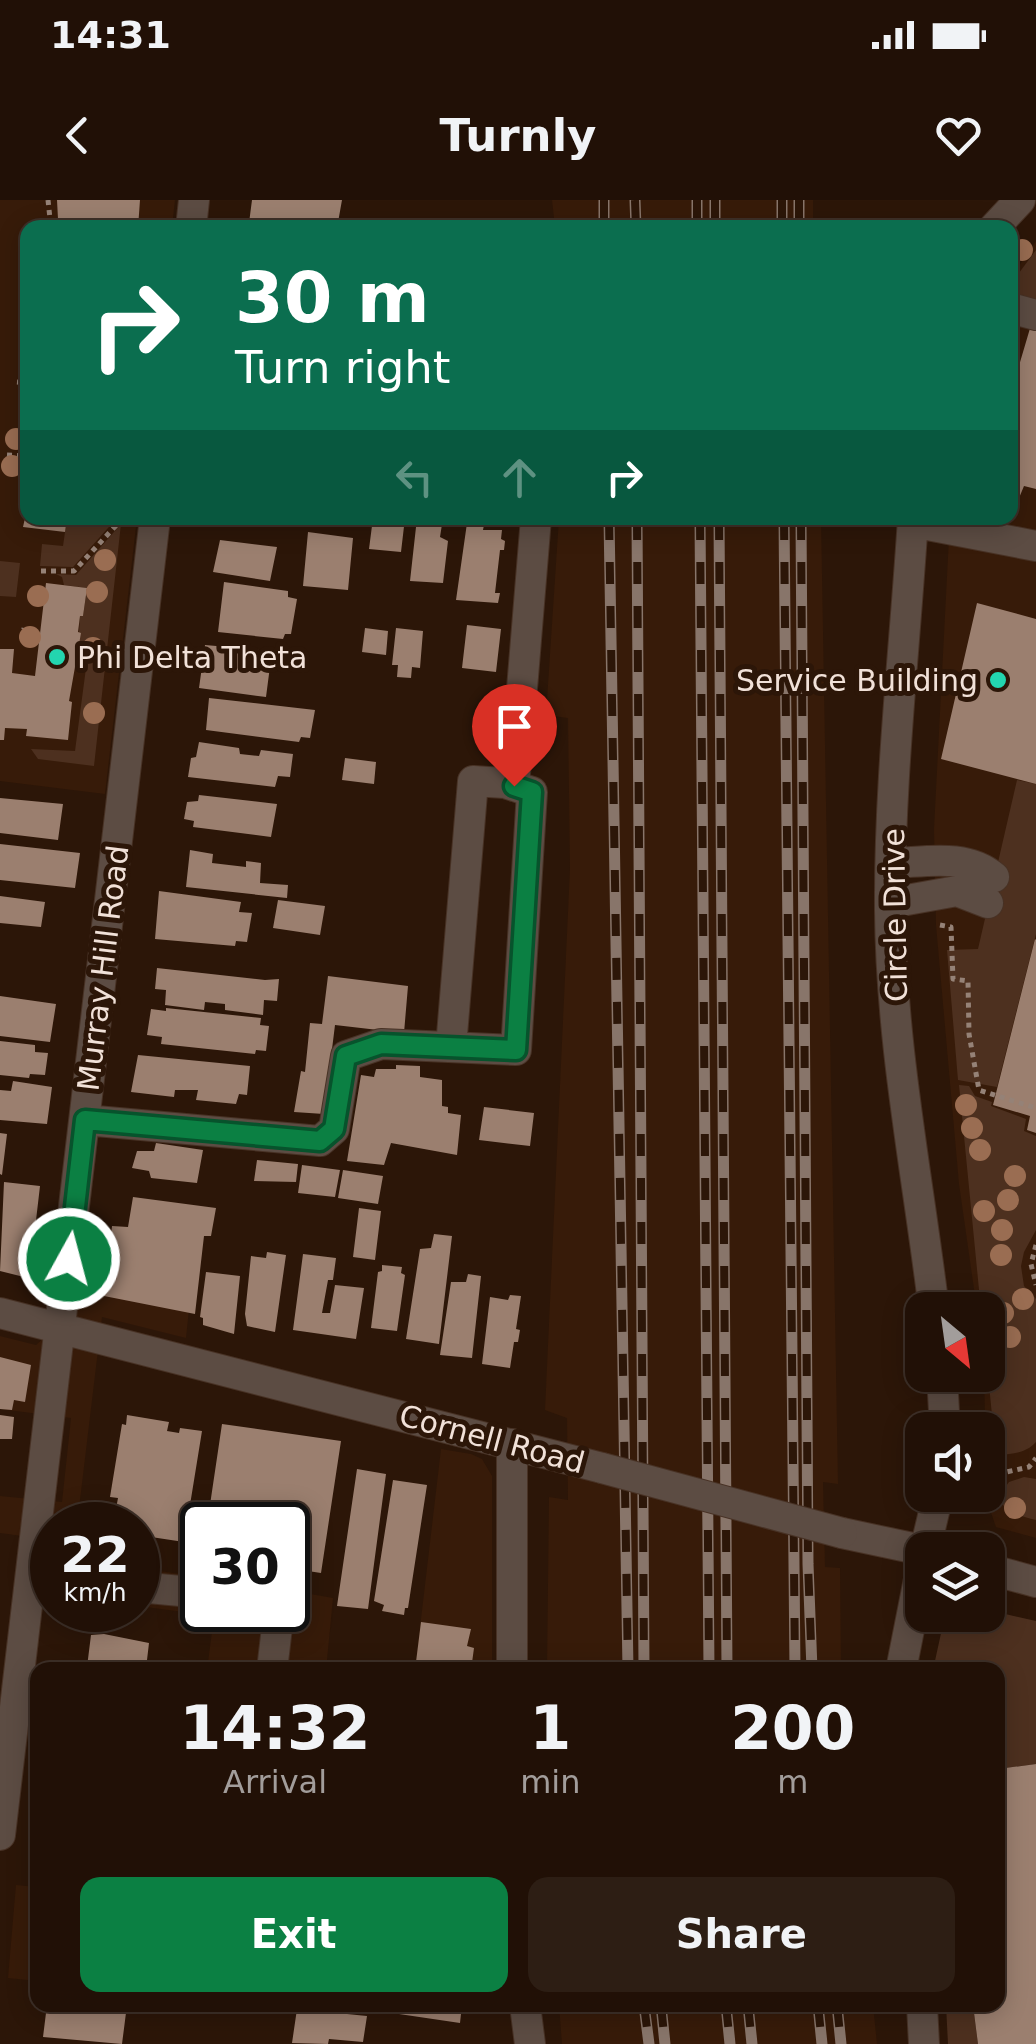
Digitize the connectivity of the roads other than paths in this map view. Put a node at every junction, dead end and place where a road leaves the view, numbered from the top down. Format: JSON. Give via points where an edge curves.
{"nodes":[{"id":1,"x":1020,"y":200,"type":"edge"},
{"id":2,"x":1001,"y":220,"type":"edge"},
{"id":3,"x":155,"y":525,"type":"edge"},
{"id":4,"x":535,"y":525,"type":"edge"},
{"id":5,"x":912,"y":525,"type":"edge"},
{"id":6,"x":936,"y":525,"type":"edge"},
{"id":7,"x":1036,"y":546,"type":"edge"},
{"id":8,"x":514,"y":786,"type":"junction"},
{"id":9,"x":892,"y":863,"type":"junction"},
{"id":10,"x":890,"y":903,"type":"junction"},
{"id":11,"x":451,"y":1047,"type":"junction"},
{"id":12,"x":85,"y":1120,"type":"junction"},
{"id":13,"x":931,"y":1292,"type":"edge"},
{"id":14,"x":0,"y":1312,"type":"edge"},
{"id":15,"x":61,"y":1327,"type":"junction"},
{"id":16,"x":512,"y":1444,"type":"junction"},
{"id":17,"x":48,"y":1502,"type":"edge"},
{"id":18,"x":905,"y":1546,"type":"edge"},
{"id":19,"x":1005,"y":1574,"type":"edge"},
{"id":20,"x":1036,"y":1582,"type":"edge"},
{"id":21,"x":33,"y":1632,"type":"edge"},
{"id":22,"x":276,"y":1632,"type":"edge"},
{"id":23,"x":909,"y":1632,"type":"edge"},
{"id":24,"x":273,"y":1662,"type":"edge"},
{"id":25,"x":512,"y":1662,"type":"edge"},
{"id":26,"x":903,"y":1662,"type":"edge"},
{"id":27,"x":0,"y":1834,"type":"edge"},
{"id":28,"x":526,"y":2012,"type":"edge"},
{"id":29,"x":922,"y":2012,"type":"edge"},
{"id":30,"x":530,"y":2044,"type":"edge"},
{"id":31,"x":924,"y":2044,"type":"edge"}],
"edges":[{"from":1,"to":2,"type":"street"},
{"from":3,"to":12,"type":"street","name":"Murray Hill Road"},
{"from":4,"to":8,"type":"street"},
{"from":5,"to":9,"type":"street","name":"Circle Drive"},
{"from":6,"to":7,"type":"street"},
{"from":8,"to":11,"type":"street","via":[[473,782]]},
{"from":8,"to":11,"type":"street","via":[[532,792],[516,1050]]},
{"from":9,"to":10,"type":"street","name":"Circle Drive"},
{"from":9,"to":10,"type":"street","via":[[981,866],[991,890]]},
{"from":10,"to":13,"type":"street","name":"Circle Drive","via":[[907,1118]]},
{"from":11,"to":12,"type":"street","via":[[381,1044],[346,1056],[334,1129],[320,1141]]},
{"from":12,"to":15,"type":"street","name":"Murray Hill Road"},
{"from":14,"to":15,"type":"street","name":"Cornell Road"},
{"from":15,"to":16,"type":"street","name":"Cornell Road"},
{"from":15,"to":17,"type":"street","name":"Murray Hill Road"},
{"from":16,"to":18,"type":"street","name":"Cornell Road","bridge":true},
{"from":16,"to":25,"type":"street"},
{"from":19,"to":20,"type":"street"},
{"from":21,"to":27,"type":"street","name":"Murray Hill Road"},
{"from":22,"to":24,"type":"street"},
{"from":23,"to":26,"type":"street"},
{"from":28,"to":30,"type":"street"},
{"from":29,"to":31,"type":"street"}]}
